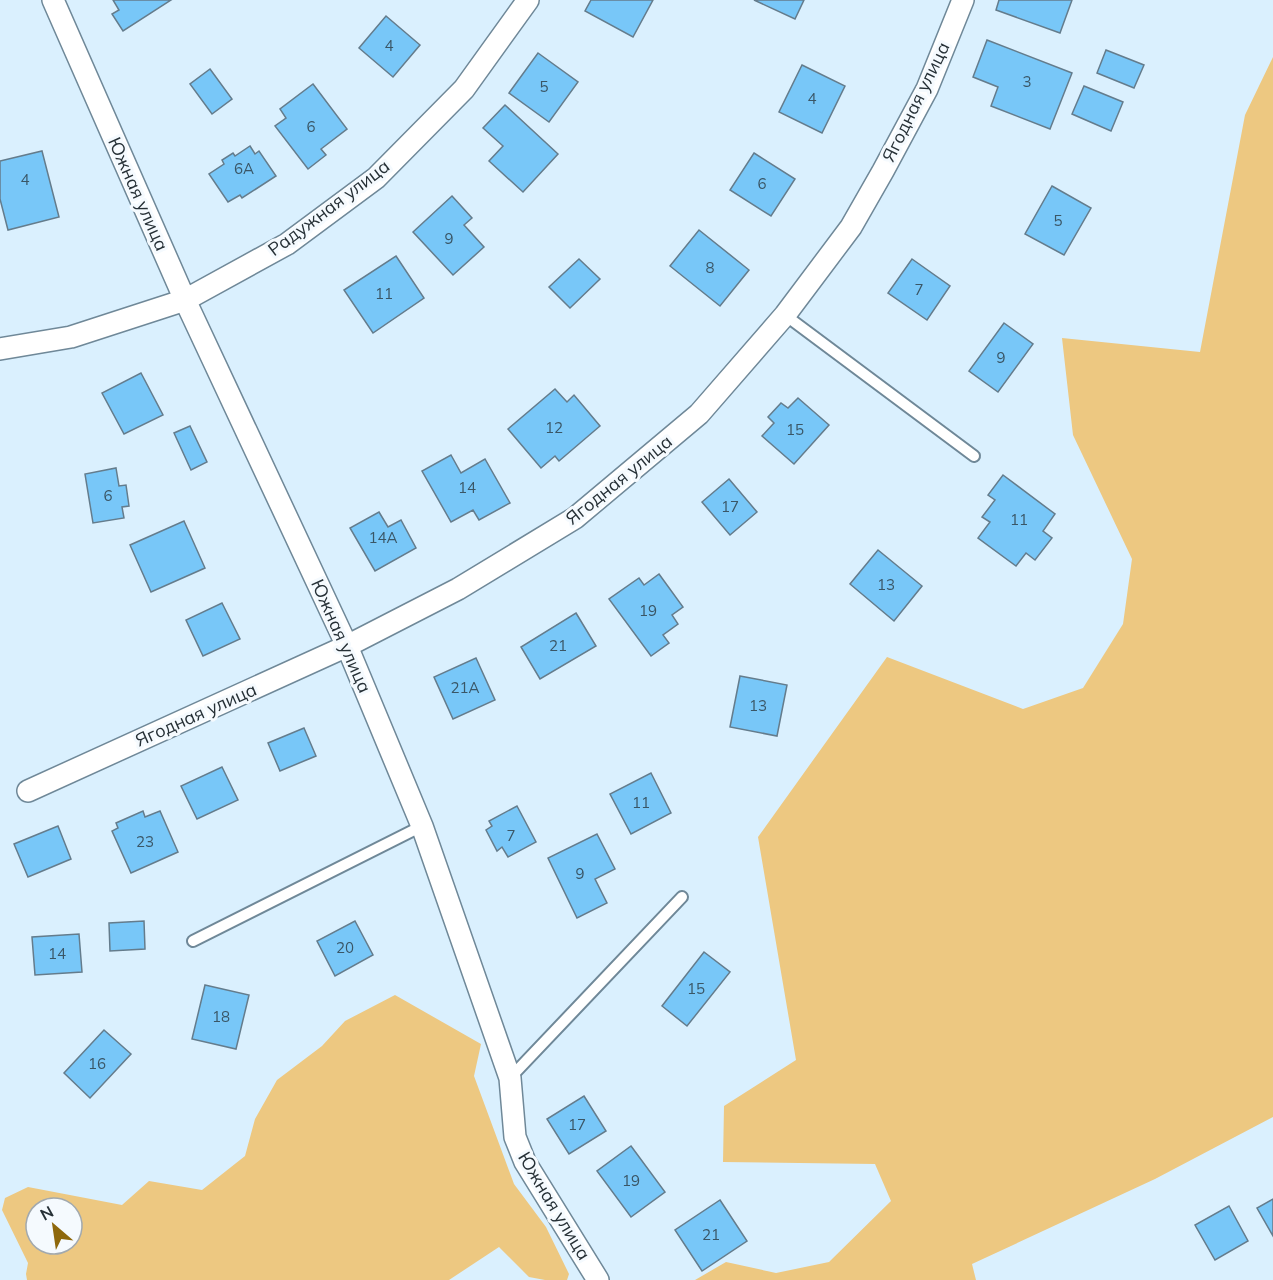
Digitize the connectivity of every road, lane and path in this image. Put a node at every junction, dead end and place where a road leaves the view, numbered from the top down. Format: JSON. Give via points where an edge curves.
{"nodes":[{"id":1,"x":53,"y":0,"type":"edge"},
{"id":2,"x":528,"y":0,"type":"edge"},
{"id":3,"x":963,"y":0,"type":"edge"},
{"id":4,"x":185,"y":300,"type":"junction"},
{"id":5,"x":785,"y":315,"type":"junction"},
{"id":6,"x":0,"y":349,"type":"edge"},
{"id":7,"x":974,"y":456,"type":"dead end"},
{"id":8,"x":347,"y":646,"type":"junction"},
{"id":9,"x":28,"y":791,"type":"dead end"},
{"id":10,"x":422,"y":826,"type":"junction"},
{"id":11,"x":682,"y":897,"type":"dead end"},
{"id":12,"x":192,"y":941,"type":"dead end"},
{"id":13,"x":510,"y":1078,"type":"junction"},
{"id":14,"x":598,"y":1280,"type":"edge"}],
"edges":[{"from":1,"to":4,"type":"street","name":"Южная улица"},
{"from":2,"to":4,"type":"street","name":"Радужная улица","via":[[464,89],[376,178],[287,244]]},
{"from":3,"to":5,"type":"street","name":"Ягодная улица","via":[[927,89],[883,171],[851,227]]},
{"from":4,"to":6,"type":"street","name":"Радужная улица","via":[[71,337]]},
{"from":4,"to":8,"type":"street","name":"Южная улица"},
{"from":5,"to":7,"type":"lane"},
{"from":5,"to":8,"type":"street","name":"Ягодная улица","via":[[699,414],[575,518],[458,589]]},
{"from":8,"to":9,"type":"street","name":"Ягодная улица"},
{"from":8,"to":10,"type":"street","name":"Южная улица"},
{"from":10,"to":12,"type":"lane"},
{"from":10,"to":13,"type":"street","name":"Южная улица"},
{"from":11,"to":13,"type":"lane"},
{"from":13,"to":14,"type":"street","name":"Южная улица","via":[[515,1137],[525,1162]]}]}
